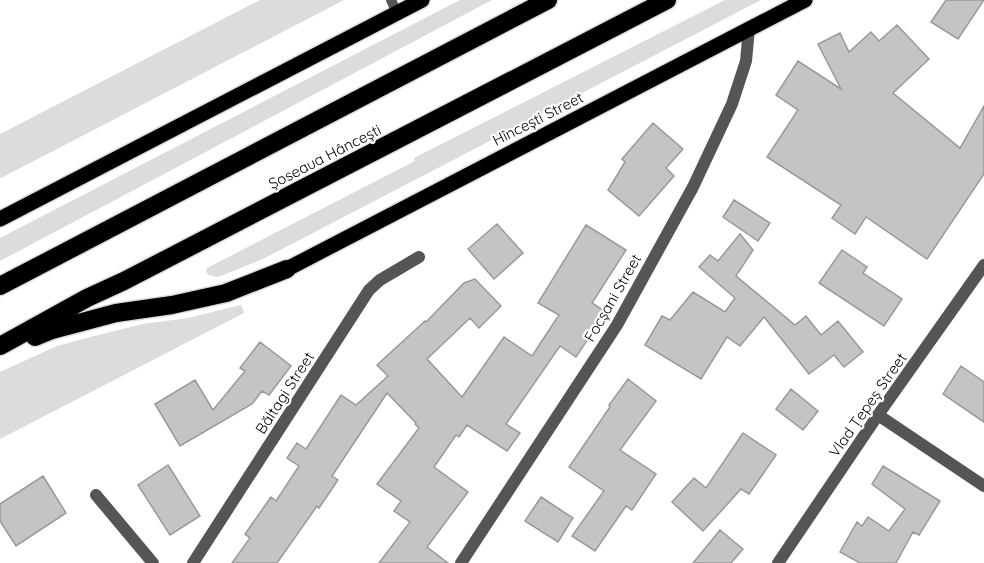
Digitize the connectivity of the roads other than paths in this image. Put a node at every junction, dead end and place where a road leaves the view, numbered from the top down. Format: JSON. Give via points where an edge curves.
{"nodes":[{"id":1,"x":422,"y":0,"type":"edge"},
{"id":2,"x":548,"y":0,"type":"edge"},
{"id":3,"x":667,"y":0,"type":"edge"},
{"id":4,"x":806,"y":0,"type":"edge"},
{"id":5,"x":394,"y":6,"type":"edge"},
{"id":6,"x":749,"y":29,"type":"junction"},
{"id":7,"x":0,"y":219,"type":"edge"},
{"id":8,"x":419,"y":257,"type":"dead end"},
{"id":9,"x":984,"y":265,"type":"edge"},
{"id":10,"x":287,"y":269,"type":"joint"},
{"id":11,"x":0,"y":286,"type":"edge"},
{"id":12,"x":0,"y":348,"type":"edge"},
{"id":13,"x":878,"y":415,"type":"junction"},
{"id":14,"x":984,"y":486,"type":"edge"},
{"id":15,"x":96,"y":495,"type":"dead end"},
{"id":16,"x":153,"y":563,"type":"edge"},
{"id":17,"x":194,"y":563,"type":"edge"},
{"id":18,"x":461,"y":563,"type":"edge"},
{"id":19,"x":778,"y":563,"type":"edge"}],
"edges":[{"from":1,"to":5,"type":"main road"},
{"from":2,"to":11,"type":"highway"},
{"from":3,"to":12,"type":"highway","name":"Șoseaua Hâncești","via":[[87,298]]},
{"from":4,"to":6,"type":"main road","name":"Hîncești Street"},
{"from":5,"to":7,"type":"main road"},
{"from":6,"to":10,"type":"main road","name":"Hîncești Street"},
{"from":6,"to":18,"type":"street","name":"Focșani Street","via":[[746,61],[732,104],[693,187],[617,325]]},
{"from":8,"to":17,"type":"street","name":"Băltagi Street","via":[[369,290]]},
{"from":9,"to":13,"type":"street","name":"Vlad Țepeș Street"},
{"from":10,"to":12,"type":"highway","name":"Șoseaua Hâncești","via":[[226,293],[116,313]]},
{"from":13,"to":14,"type":"street"},
{"from":13,"to":19,"type":"street","name":"Vlad Țepeș Street"},
{"from":15,"to":16,"type":"street"}]}
